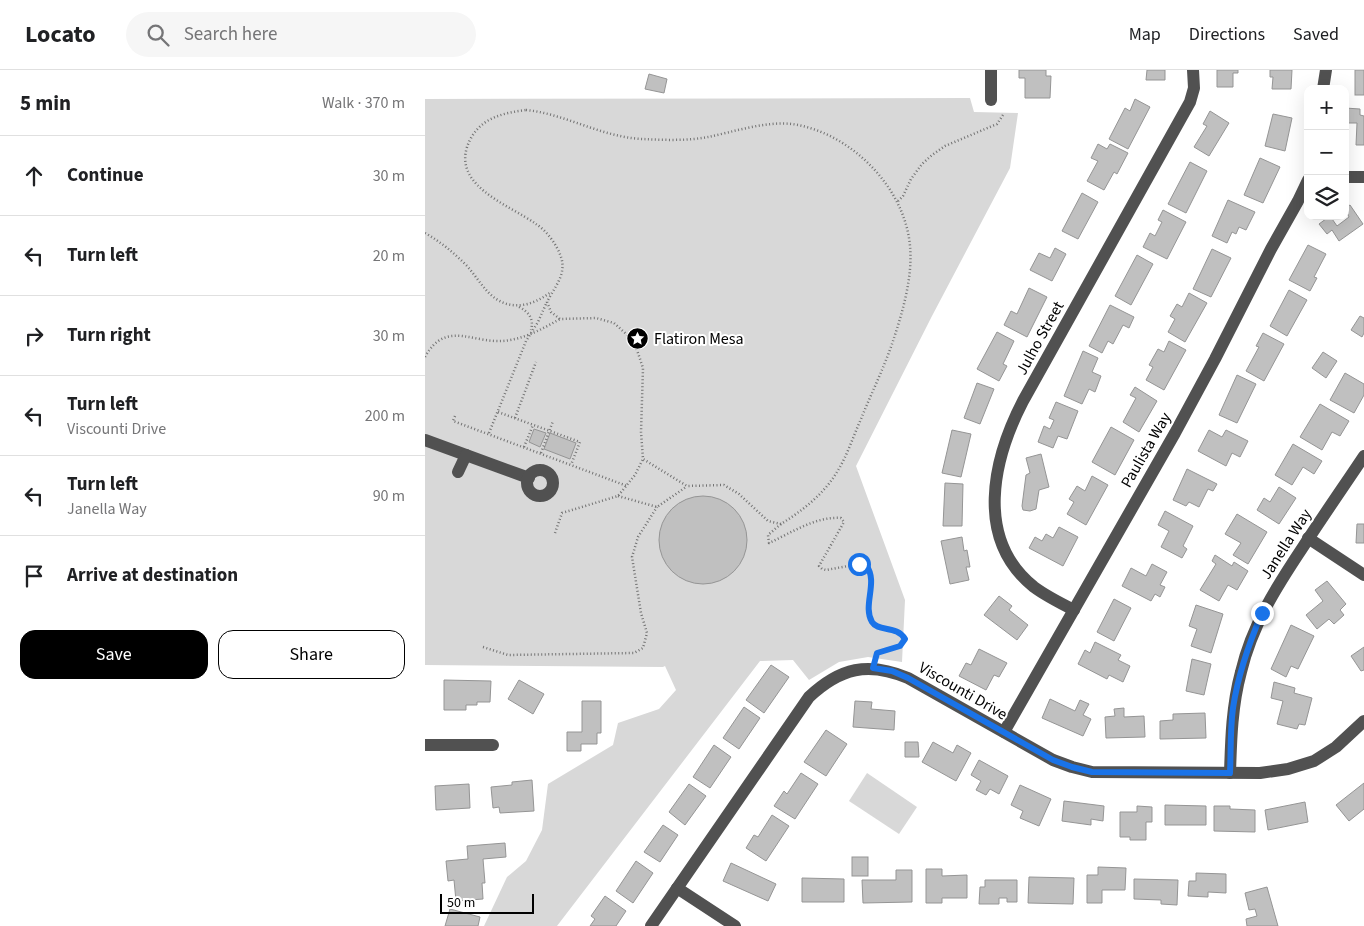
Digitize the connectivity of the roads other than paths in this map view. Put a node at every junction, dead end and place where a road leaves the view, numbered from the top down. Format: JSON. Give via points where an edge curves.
{"nodes":[{"id":1,"x":991,"y":70,"type":"edge"},
{"id":2,"x":1193,"y":70,"type":"edge"},
{"id":3,"x":1326,"y":70,"type":"edge"},
{"id":4,"x":1324,"y":85,"type":"edge"},
{"id":5,"x":991,"y":100,"type":"dead end"},
{"id":6,"x":1349,"y":177,"type":"edge"},
{"id":7,"x":1364,"y":177,"type":"edge"},
{"id":8,"x":1304,"y":188,"type":"edge"},
{"id":9,"x":425,"y":440,"type":"edge"},
{"id":10,"x":466,"y":455,"type":"junction"},
{"id":11,"x":1364,"y":456,"type":"edge"},
{"id":12,"x":458,"y":472,"type":"dead end"},
{"id":13,"x":529,"y":478,"type":"dead end"},
{"id":14,"x":1308,"y":538,"type":"junction"},
{"id":15,"x":1364,"y":575,"type":"edge"},
{"id":16,"x":1074,"y":610,"type":"junction"},
{"id":17,"x":1364,"y":721,"type":"edge"},
{"id":18,"x":1004,"y":732,"type":"junction"},
{"id":19,"x":425,"y":745,"type":"edge"},
{"id":20,"x":493,"y":745,"type":"dead end"},
{"id":21,"x":1230,"y":773,"type":"junction"},
{"id":22,"x":677,"y":888,"type":"junction"},
{"id":23,"x":651,"y":926,"type":"edge"},
{"id":24,"x":735,"y":926,"type":"edge"}],
"edges":[{"from":1,"to":5,"type":"street"},
{"from":2,"to":16,"type":"street","name":"Julho Street","via":[[1190,102],[1023,401],[1001,453],[995,482],[1000,540],[1014,565],[1034,586]]},
{"from":3,"to":4,"type":"street"},
{"from":6,"to":7,"type":"street"},
{"from":8,"to":16,"type":"street","name":"Paulista Way","via":[[1215,359]]},
{"from":9,"to":10,"type":"street"},
{"from":10,"to":12,"type":"street"},
{"from":10,"to":13,"type":"street"},
{"from":11,"to":14,"type":"street","name":"Janella Way"},
{"from":14,"to":15,"type":"street"},
{"from":14,"to":21,"type":"street","name":"Janella Way","via":[[1277,586],[1250,640],[1233,708]]},
{"from":16,"to":18,"type":"street","name":"Paulista Way"},
{"from":17,"to":21,"type":"street","name":"Viscounti Drive","via":[[1336,747],[1314,761],[1289,769]]},
{"from":18,"to":21,"type":"street","name":"Viscounti Drive","via":[[1053,760],[1092,772]]},
{"from":18,"to":22,"type":"street","name":"Viscounti Drive","via":[[892,671],[857,670],[823,683],[809,697]]},
{"from":19,"to":20,"type":"street"},
{"from":22,"to":23,"type":"street","name":"Viscounti Drive"},
{"from":22,"to":24,"type":"street"}]}
